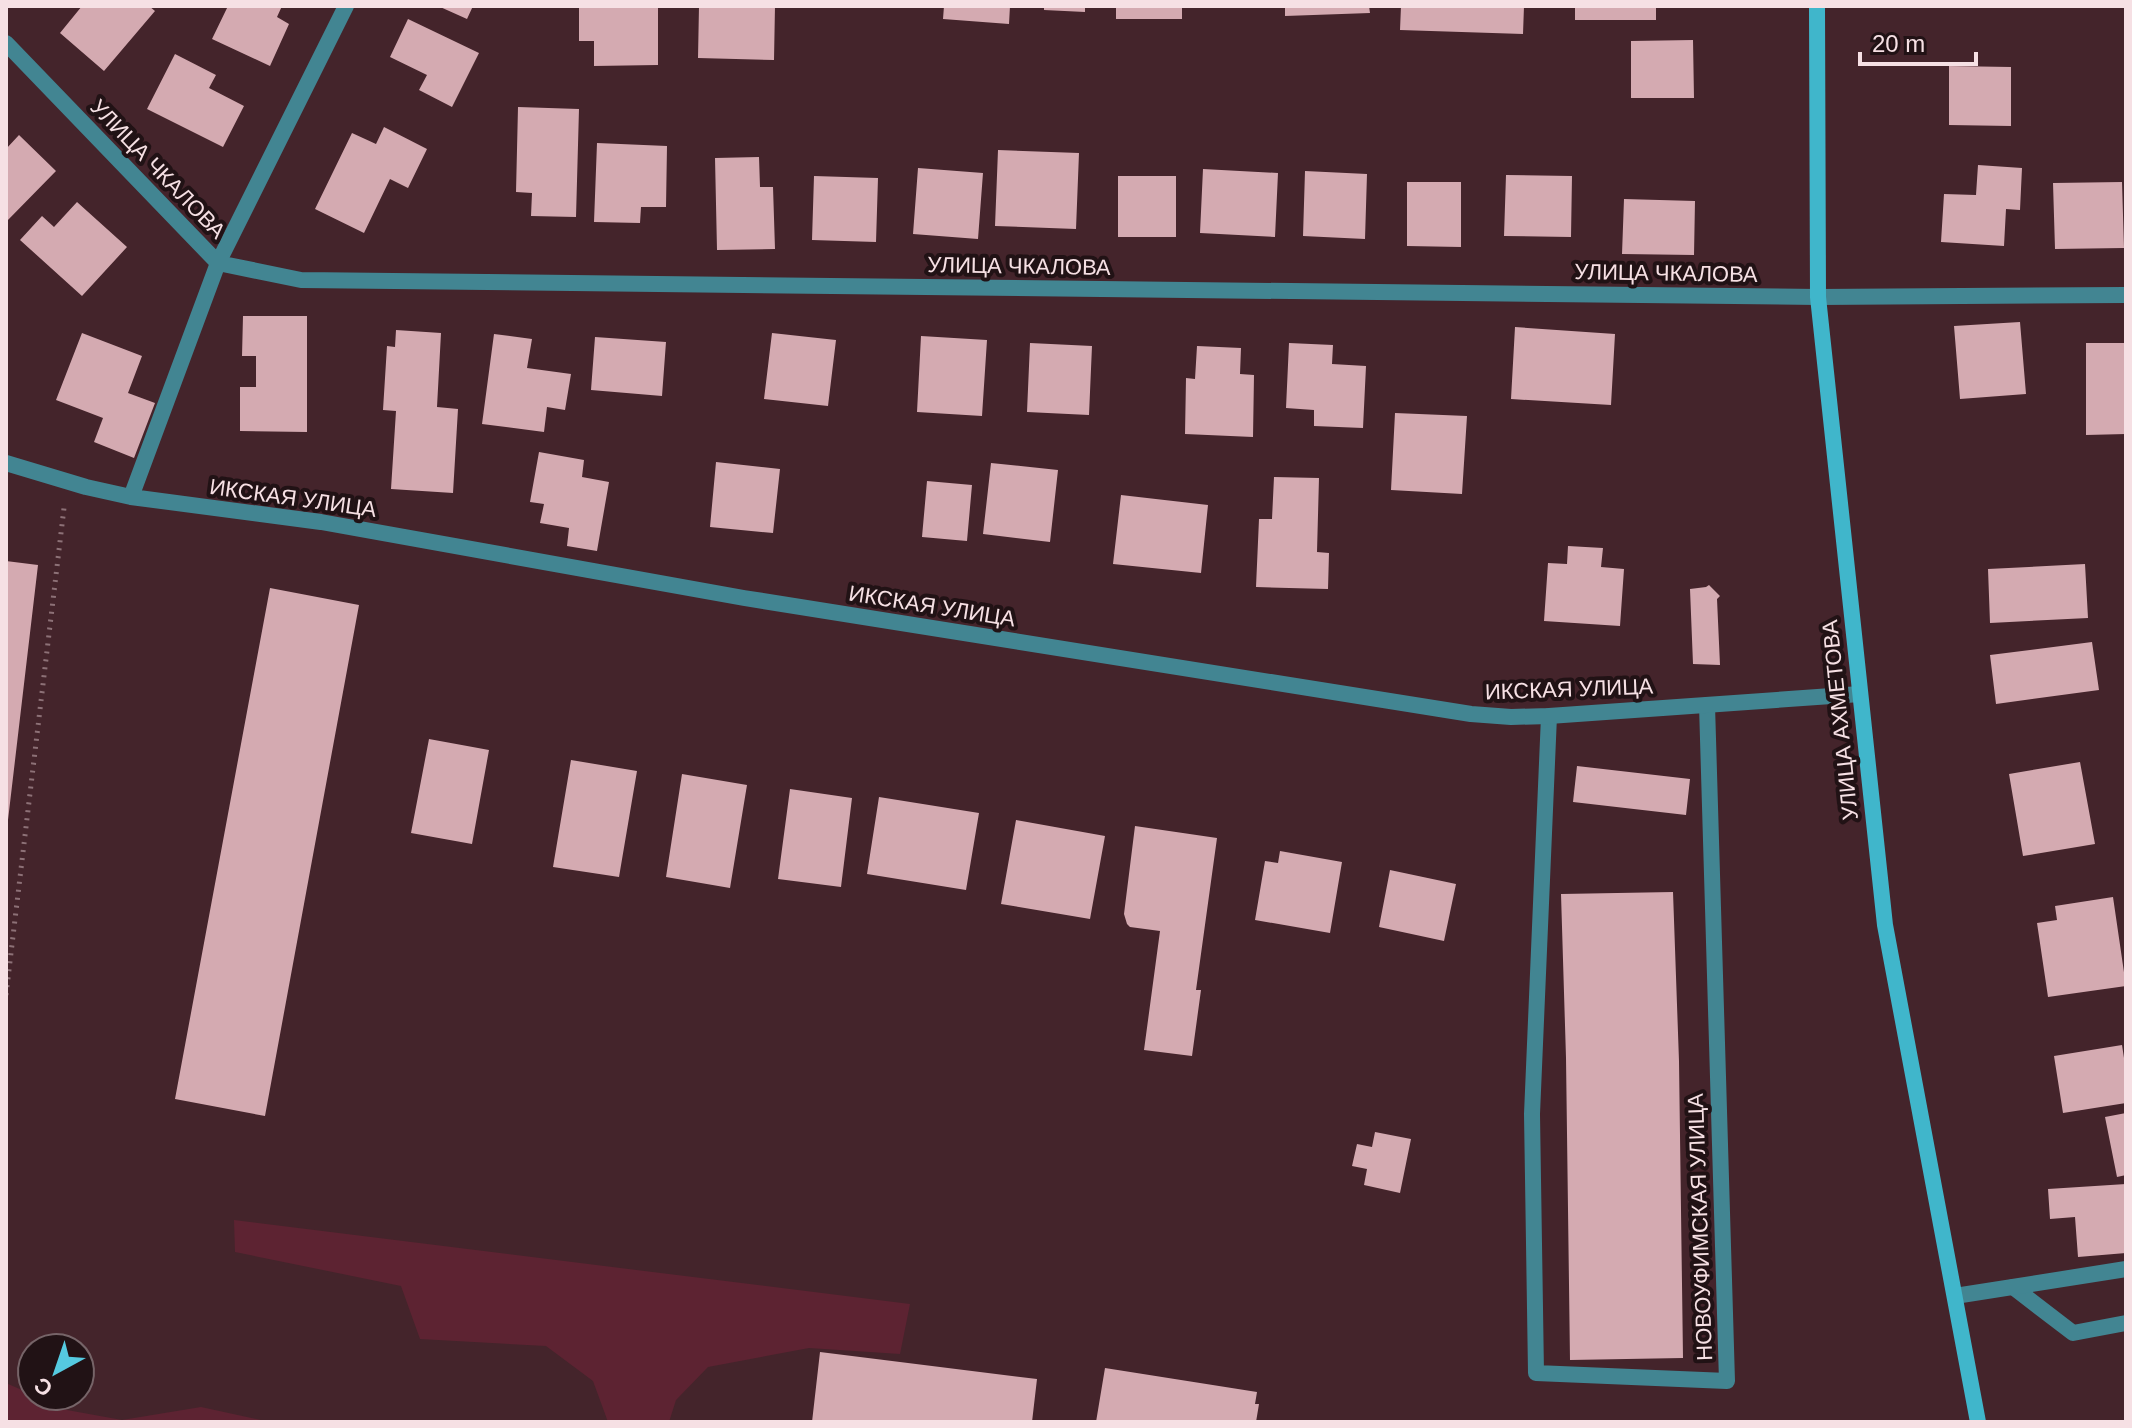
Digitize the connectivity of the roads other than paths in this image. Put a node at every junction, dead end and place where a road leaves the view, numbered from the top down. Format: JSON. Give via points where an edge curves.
{"nodes":[{"id":1,"x":346,"y":6,"type":"edge"},
{"id":2,"x":1817,"y":6,"type":"edge"},
{"id":3,"x":6,"y":43,"type":"edge"},
{"id":4,"x":218,"y":263,"type":"junction"},
{"id":5,"x":2126,"y":295,"type":"edge"},
{"id":6,"x":1818,"y":297,"type":"junction"},
{"id":7,"x":6,"y":463,"type":"edge"},
{"id":8,"x":131,"y":497,"type":"junction"},
{"id":9,"x":1860,"y":694,"type":"junction"},
{"id":10,"x":1707,"y":705,"type":"junction"},
{"id":11,"x":1549,"y":716,"type":"junction"},
{"id":12,"x":2126,"y":1269,"type":"edge"},
{"id":13,"x":2013,"y":1287,"type":"junction"},
{"id":14,"x":1955,"y":1296,"type":"junction"},
{"id":15,"x":2126,"y":1323,"type":"edge"},
{"id":16,"x":1978,"y":1422,"type":"edge"}],
"edges":[{"from":1,"to":4,"type":"street"},
{"from":2,"to":6,"type":"main road","name":"УЛИЦА АХМЕТОВА"},
{"from":3,"to":4,"type":"street","name":"УЛИЦА ЧКАЛОВА"},
{"from":4,"to":6,"type":"street","name":"УЛИЦА ЧКАЛОВА","via":[[301,280]]},
{"from":4,"to":8,"type":"street"},
{"from":5,"to":6,"type":"street","name":"УЛИЦА ЧКАЛОВА"},
{"from":6,"to":9,"type":"main road","name":"УЛИЦА АХМЕТОВА"},
{"from":7,"to":8,"type":"street","name":"ИКСКАЯ УЛИЦА"},
{"from":8,"to":11,"type":"street","name":"ИКСКАЯ УЛИЦА","via":[[321,522],[744,598],[1471,714]]},
{"from":9,"to":10,"type":"street","name":"ИКСКАЯ УЛИЦА"},
{"from":9,"to":14,"type":"main road","name":"УЛИЦА АХМЕТОВА","via":[[1885,925]]},
{"from":10,"to":11,"type":"street","name":"ИКСКАЯ УЛИЦА"},
{"from":10,"to":11,"type":"street","name":"НОВОУФИМСКАЯ УЛИЦА","via":[[1727,1381],[1536,1373],[1532,1114]]},
{"from":12,"to":13,"type":"street"},
{"from":13,"to":14,"type":"street"},
{"from":13,"to":15,"type":"street","via":[[2073,1333]]},
{"from":14,"to":16,"type":"main road","name":"УЛИЦА АХМЕТОВА"}]}
